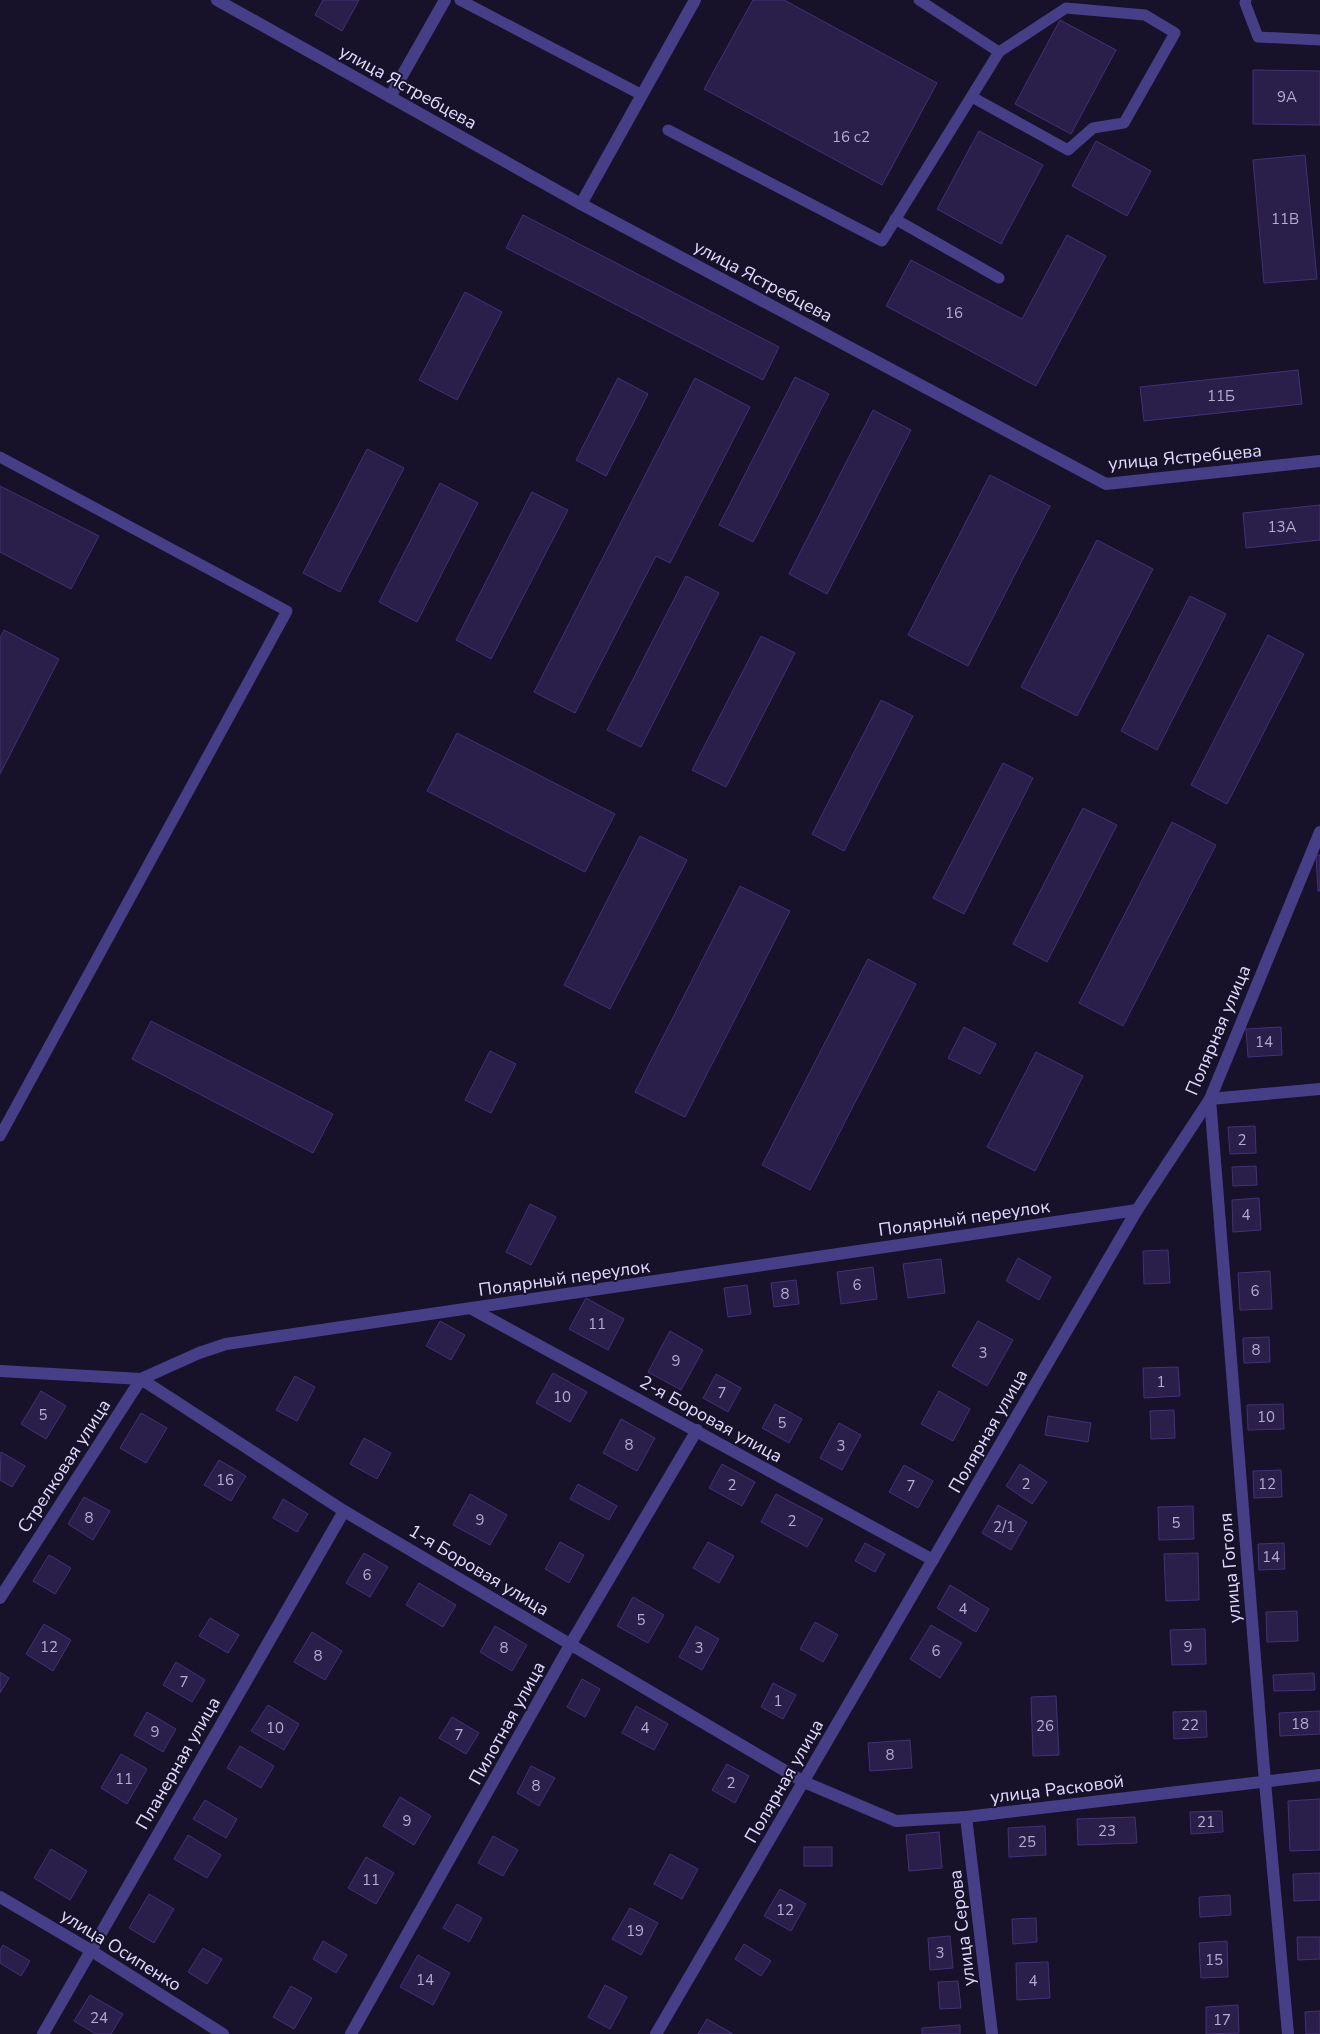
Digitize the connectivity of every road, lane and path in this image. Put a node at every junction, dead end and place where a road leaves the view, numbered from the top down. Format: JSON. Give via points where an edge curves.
{"nodes":[{"id":1,"x":217,"y":0,"type":"edge"},
{"id":2,"x":445,"y":0,"type":"edge"},
{"id":3,"x":460,"y":0,"type":"edge"},
{"id":4,"x":694,"y":0,"type":"edge"},
{"id":5,"x":919,"y":0,"type":"edge"},
{"id":6,"x":1246,"y":0,"type":"edge"},
{"id":7,"x":1320,"y":40,"type":"edge"},
{"id":8,"x":999,"y":52,"type":"junction"},
{"id":9,"x":642,"y":95,"type":"junction"},
{"id":10,"x":390,"y":97,"type":"junction"},
{"id":11,"x":972,"y":97,"type":"junction"},
{"id":12,"x":668,"y":130,"type":"dead end"},
{"id":13,"x":581,"y":204,"type":"junction"},
{"id":14,"x":895,"y":219,"type":"junction"},
{"id":15,"x":999,"y":278,"type":"dead end"},
{"id":16,"x":0,"y":457,"type":"edge"},
{"id":17,"x":1320,"y":461,"type":"edge"},
{"id":18,"x":1320,"y":832,"type":"edge"},
{"id":19,"x":1320,"y":1089,"type":"edge"},
{"id":20,"x":1210,"y":1099,"type":"junction"},
{"id":21,"x":0,"y":1136,"type":"edge"},
{"id":22,"x":1137,"y":1210,"type":"junction"},
{"id":23,"x":472,"y":1309,"type":"junction"},
{"id":24,"x":0,"y":1371,"type":"edge"},
{"id":25,"x":141,"y":1379,"type":"junction"},
{"id":26,"x":697,"y":1430,"type":"junction"},
{"id":27,"x":344,"y":1511,"type":"junction"},
{"id":28,"x":933,"y":1560,"type":"junction"},
{"id":29,"x":0,"y":1598,"type":"edge"},
{"id":30,"x":570,"y":1646,"type":"junction"},
{"id":31,"x":1320,"y":1775,"type":"edge"},
{"id":32,"x":804,"y":1782,"type":"junction"},
{"id":33,"x":1265,"y":1782,"type":"junction"},
{"id":34,"x":966,"y":1817,"type":"junction"},
{"id":35,"x":0,"y":1896,"type":"edge"},
{"id":36,"x":90,"y":1950,"type":"junction"},
{"id":37,"x":43,"y":2034,"type":"edge"},
{"id":38,"x":222,"y":2034,"type":"edge"},
{"id":39,"x":351,"y":2034,"type":"edge"},
{"id":40,"x":656,"y":2034,"type":"edge"},
{"id":41,"x":992,"y":2034,"type":"edge"},
{"id":42,"x":1288,"y":2034,"type":"edge"}],
"edges":[{"from":1,"to":10,"type":"street","name":"улица Ястребцева"},
{"from":2,"to":10,"type":"street"},
{"from":3,"to":9,"type":"lane"},
{"from":4,"to":9,"type":"street"},
{"from":5,"to":8,"type":"lane"},
{"from":6,"to":7,"type":"lane","via":[[1258,37]]},
{"from":8,"to":11,"type":"lane"},
{"from":8,"to":11,"type":"lane","via":[[1066,8],[1145,15],[1175,33],[1124,123],[1093,128],[1068,150]]},
{"from":9,"to":13,"type":"street"},
{"from":10,"to":13,"type":"street","name":"улица Ястребцева"},
{"from":11,"to":14,"type":"lane"},
{"from":12,"to":14,"type":"lane","via":[[882,241]]},
{"from":13,"to":17,"type":"street","name":"улица Ястребцева","via":[[1106,484]]},
{"from":14,"to":15,"type":"lane"},
{"from":16,"to":21,"type":"lane","via":[[287,611]]},
{"from":18,"to":20,"type":"street","name":"Полярная улица"},
{"from":19,"to":20,"type":"street"},
{"from":20,"to":22,"type":"street","name":"Полярная улица"},
{"from":20,"to":33,"type":"street","name":"улица Гоголя"},
{"from":22,"to":23,"type":"street","name":"Полярный переулок"},
{"from":22,"to":28,"type":"street","name":"Полярная улица"},
{"from":23,"to":25,"type":"street","name":"Полярный переулок","via":[[226,1344]]},
{"from":23,"to":26,"type":"street","name":"2-я Боровая улица"},
{"from":24,"to":25,"type":"street","name":"Полярный переулок"},
{"from":25,"to":27,"type":"street","name":"1-я Боровая улица"},
{"from":25,"to":29,"type":"street","name":"Стрелковая улица"},
{"from":26,"to":28,"type":"street","name":"2-я Боровая улица"},
{"from":26,"to":30,"type":"street","name":"Пилотная улица"},
{"from":27,"to":30,"type":"street","name":"1-я Боровая улица"},
{"from":27,"to":36,"type":"street","name":"Планерная улица"},
{"from":28,"to":32,"type":"street","name":"Полярная улица"},
{"from":30,"to":32,"type":"street","name":"1-я Боровая улица"},
{"from":30,"to":39,"type":"street","name":"Пилотная улица"},
{"from":31,"to":33,"type":"street","name":"улица Расковой"},
{"from":32,"to":34,"type":"street","name":"улица Расковой","via":[[896,1821]]},
{"from":32,"to":40,"type":"street","name":"Полярная улица"},
{"from":33,"to":34,"type":"street","name":"улица Расковой"},
{"from":33,"to":42,"type":"street","name":"улица Гоголя"},
{"from":34,"to":41,"type":"street","name":"улица Серова"},
{"from":35,"to":36,"type":"street","name":"улица Осипенко"},
{"from":36,"to":37,"type":"street","name":"Планерная улица"},
{"from":36,"to":38,"type":"street","name":"улица Осипенко"}]}
